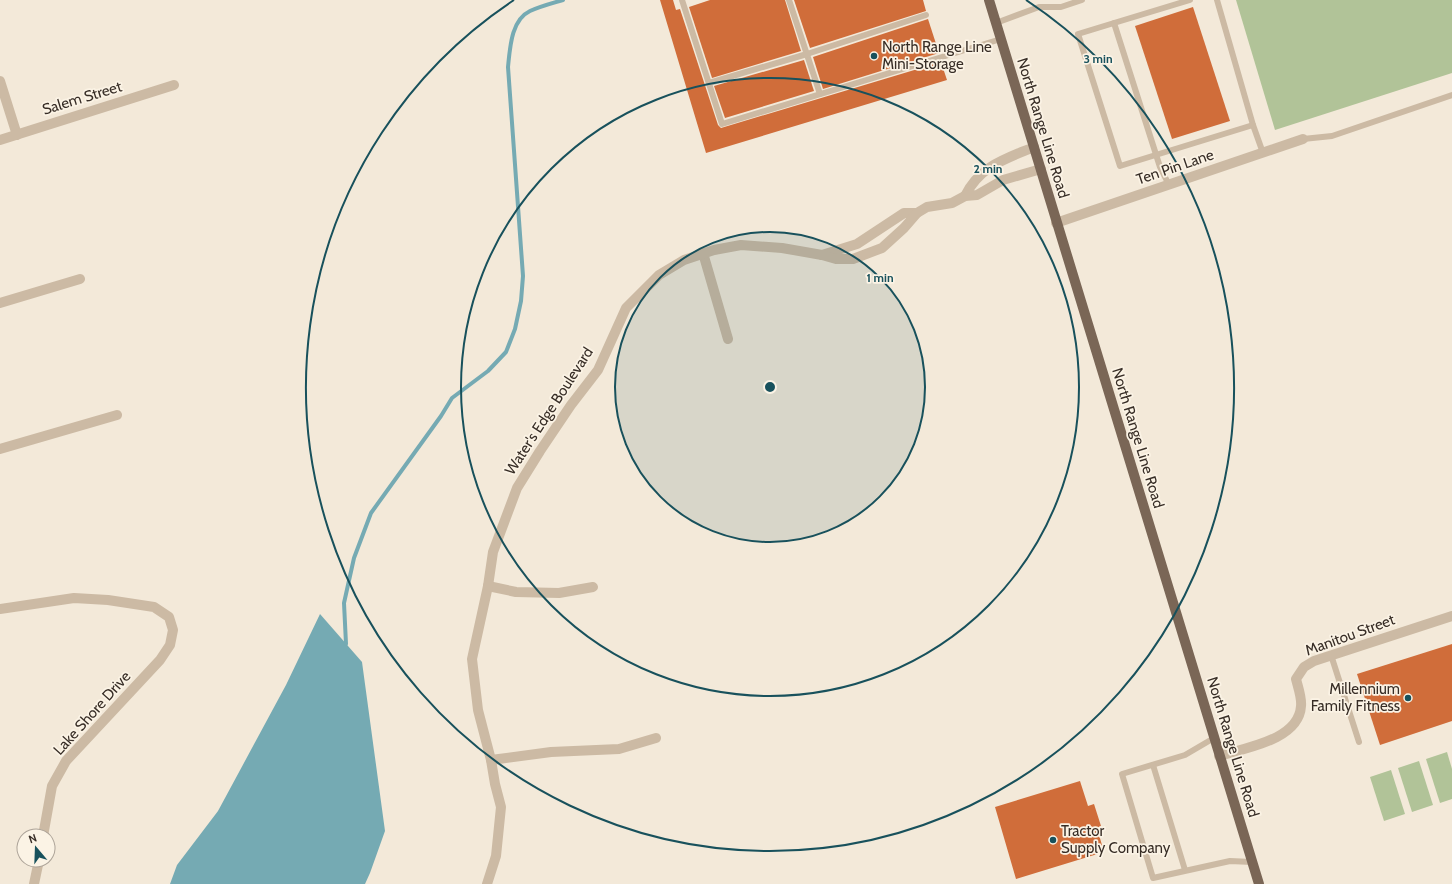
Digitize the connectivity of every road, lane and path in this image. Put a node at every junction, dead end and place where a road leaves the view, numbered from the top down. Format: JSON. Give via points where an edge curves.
{"nodes":[{"id":1,"x":682,"y":0,"type":"edge"},
{"id":2,"x":789,"y":0,"type":"edge"},
{"id":3,"x":989,"y":0,"type":"edge"},
{"id":4,"x":1059,"y":0,"type":"edge"},
{"id":5,"x":1082,"y":0,"type":"edge"},
{"id":6,"x":1190,"y":0,"type":"edge"},
{"id":7,"x":1217,"y":0,"type":"edge"},
{"id":8,"x":1061,"y":7,"type":"junction"},
{"id":9,"x":926,"y":16,"type":"dead end"},
{"id":10,"x":996,"y":23,"type":"junction"},
{"id":11,"x":1114,"y":23,"type":"junction"},
{"id":12,"x":1001,"y":39,"type":"junction"},
{"id":13,"x":807,"y":54,"type":"junction"},
{"id":14,"x":0,"y":81,"type":"edge"},
{"id":15,"x":709,"y":83,"type":"junction"},
{"id":16,"x":174,"y":85,"type":"dead end"},
{"id":17,"x":820,"y":94,"type":"junction"},
{"id":18,"x":1452,"y":95,"type":"edge"},
{"id":19,"x":1254,"y":125,"type":"junction"},
{"id":20,"x":16,"y":135,"type":"junction"},
{"id":21,"x":1303,"y":139,"type":"joint"},
{"id":22,"x":0,"y":140,"type":"edge"},
{"id":23,"x":1034,"y":147,"type":"junction"},
{"id":24,"x":1263,"y":153,"type":"junction"},
{"id":25,"x":1156,"y":156,"type":"junction"},
{"id":26,"x":1041,"y":169,"type":"junction"},
{"id":27,"x":1169,"y":185,"type":"junction"},
{"id":28,"x":965,"y":196,"type":"junction"},
{"id":29,"x":917,"y":213,"type":"junction"},
{"id":30,"x":1056,"y":223,"type":"junction"},
{"id":31,"x":703,"y":253,"type":"junction"},
{"id":32,"x":822,"y":255,"type":"junction"},
{"id":33,"x":80,"y":278,"type":"dead end"},
{"id":34,"x":0,"y":303,"type":"edge"},
{"id":35,"x":728,"y":339,"type":"dead end"},
{"id":36,"x":117,"y":414,"type":"dead end"},
{"id":37,"x":0,"y":449,"type":"edge"},
{"id":38,"x":488,"y":586,"type":"junction"},
{"id":39,"x":593,"y":587,"type":"dead end"},
{"id":40,"x":0,"y":609,"type":"edge"},
{"id":41,"x":1452,"y":616,"type":"edge"},
{"id":42,"x":1331,"y":655,"type":"junction"},
{"id":43,"x":656,"y":738,"type":"dead end"},
{"id":44,"x":1214,"y":738,"type":"junction"},
{"id":45,"x":1359,"y":742,"type":"dead end"},
{"id":46,"x":1220,"y":756,"type":"junction"},
{"id":47,"x":491,"y":760,"type":"junction"},
{"id":48,"x":1153,"y":765,"type":"junction"},
{"id":49,"x":44,"y":828,"type":"edge"},
{"id":50,"x":1252,"y":862,"type":"junction"},
{"id":51,"x":37,"y":868,"type":"edge"},
{"id":52,"x":1185,"y":870,"type":"junction"},
{"id":53,"x":34,"y":884,"type":"edge"},
{"id":54,"x":487,"y":884,"type":"edge"},
{"id":55,"x":1259,"y":884,"type":"edge"}],
"edges":[{"from":1,"to":15,"type":"lane"},
{"from":2,"to":13,"type":"lane"},
{"from":3,"to":10,"type":"main road","name":"North Range Line Road"},
{"from":4,"to":8,"type":"lane"},
{"from":5,"to":8,"type":"lane"},
{"from":6,"to":11,"type":"lane"},
{"from":7,"to":19,"type":"lane"},
{"from":8,"to":10,"type":"lane","via":[[1039,7]]},
{"from":9,"to":13,"type":"lane"},
{"from":10,"to":12,"type":"main road","name":"North Range Line Road"},
{"from":11,"to":25,"type":"lane"},
{"from":11,"to":25,"type":"lane","via":[[1078,34],[1120,166]]},
{"from":12,"to":17,"type":"lane"},
{"from":12,"to":23,"type":"main road","name":"North Range Line Road"},
{"from":13,"to":15,"type":"lane"},
{"from":13,"to":17,"type":"lane"},
{"from":14,"to":20,"type":"street"},
{"from":15,"to":17,"type":"lane","via":[[722,124]]},
{"from":16,"to":20,"type":"street","name":"Salem Street"},
{"from":18,"to":21,"type":"lane","via":[[1332,136]]},
{"from":19,"to":24,"type":"lane"},
{"from":19,"to":25,"type":"lane"},
{"from":20,"to":22,"type":"street","name":"Salem Street"},
{"from":21,"to":24,"type":"street","name":"Ten Pin Lane"},
{"from":23,"to":26,"type":"main road","name":"North Range Line Road"},
{"from":23,"to":28,"type":"street","via":[[995,164],[971,184]]},
{"from":24,"to":27,"type":"street","name":"Ten Pin Lane"},
{"from":25,"to":27,"type":"lane"},
{"from":26,"to":28,"type":"street","name":"Water's Edge Boulevard","via":[[1003,180],[977,195]]},
{"from":26,"to":30,"type":"main road","name":"North Range Line Road"},
{"from":27,"to":30,"type":"street","name":"Ten Pin Lane"},
{"from":28,"to":29,"type":"street","name":"Water's Edge Boulevard","via":[[952,202],[926,207]]},
{"from":29,"to":32,"type":"street","name":"Water's Edge Boulevard","via":[[904,214],[857,244]]},
{"from":29,"to":32,"type":"street","name":"Water's Edge Boulevard","via":[[882,248],[853,259],[836,259]]},
{"from":30,"to":44,"type":"main road","name":"North Range Line Road"},
{"from":31,"to":32,"type":"street","name":"Water's Edge Boulevard","via":[[741,245],[782,248]]},
{"from":31,"to":35,"type":"street"},
{"from":31,"to":38,"type":"street","name":"Water's Edge Boulevard","via":[[684,260],[659,275],[626,308],[598,370],[517,488],[493,552]]},
{"from":33,"to":34,"type":"street"},
{"from":36,"to":37,"type":"street"},
{"from":38,"to":39,"type":"street","via":[[516,592],[559,593]]},
{"from":38,"to":47,"type":"street","name":"Water's Edge Boulevard","via":[[472,659],[478,710]]},
{"from":40,"to":49,"type":"street","name":"Lake Shore Drive","via":[[74,598],[108,600],[154,607],[169,617],[173,630],[170,645],[160,660],[66,761],[52,786]]},
{"from":41,"to":42,"type":"street","name":"Manitou Street"},
{"from":42,"to":45,"type":"lane"},
{"from":42,"to":46,"type":"street","name":"Manitou Street","via":[[1304,667],[1296,679],[1301,706],[1297,720],[1286,732]]},
{"from":43,"to":47,"type":"street","via":[[619,749],[551,752]]},
{"from":44,"to":46,"type":"main road","name":"North Range Line Road"},
{"from":44,"to":48,"type":"lane","via":[[1185,755]]},
{"from":46,"to":50,"type":"main road","name":"North Range Line Road"},
{"from":47,"to":54,"type":"street","name":"Water's Edge Boulevard","via":[[501,807],[496,856]]},
{"from":48,"to":52,"type":"lane"},
{"from":48,"to":52,"type":"lane","via":[[1122,774],[1150,870],[1153,878]]},
{"from":50,"to":52,"type":"lane","via":[[1230,861]]},
{"from":50,"to":55,"type":"main road","name":"North Range Line Road"},
{"from":51,"to":53,"type":"street"}]}
